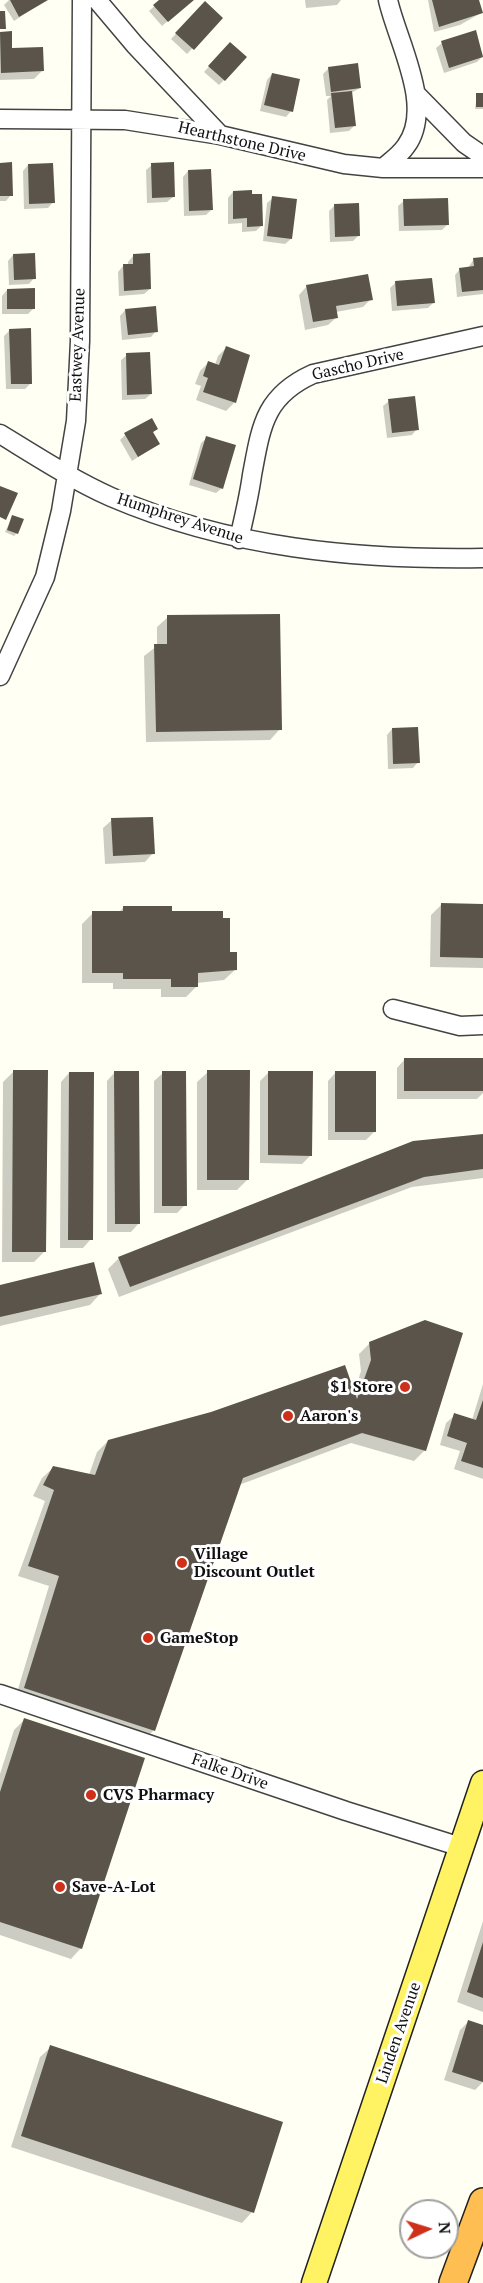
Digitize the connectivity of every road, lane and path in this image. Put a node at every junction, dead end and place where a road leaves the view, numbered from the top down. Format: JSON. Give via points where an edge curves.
{"nodes":[{"id":1,"x":82,"y":0,"type":"edge"},
{"id":2,"x":97,"y":0,"type":"edge"},
{"id":3,"x":388,"y":0,"type":"edge"},
{"id":4,"x":417,"y":95,"type":"junction"},
{"id":5,"x":0,"y":118,"type":"edge"},
{"id":6,"x":80,"y":118,"type":"junction"},
{"id":7,"x":220,"y":135,"type":"junction"},
{"id":8,"x":483,"y":156,"type":"edge"},
{"id":9,"x":383,"y":168,"type":"junction"},
{"id":10,"x":483,"y":168,"type":"edge"},
{"id":11,"x":483,"y":336,"type":"edge"},
{"id":12,"x":0,"y":434,"type":"edge"},
{"id":13,"x":68,"y":475,"type":"junction"},
{"id":14,"x":239,"y":539,"type":"junction"},
{"id":15,"x":483,"y":558,"type":"edge"},
{"id":16,"x":0,"y":676,"type":"edge"},
{"id":17,"x":393,"y":1009,"type":"dead end"},
{"id":18,"x":483,"y":1025,"type":"edge"},
{"id":19,"x":0,"y":1694,"type":"edge"},
{"id":20,"x":483,"y":1783,"type":"edge"},
{"id":21,"x":461,"y":1847,"type":"junction"},
{"id":22,"x":483,"y":2202,"type":"edge"},
{"id":23,"x":314,"y":2283,"type":"edge"},
{"id":24,"x":453,"y":2283,"type":"edge"}],
"edges":[{"from":1,"to":6,"type":"street","name":"Eastwey Avenue"},
{"from":2,"to":7,"type":"street"},
{"from":3,"to":4,"type":"street"},
{"from":4,"to":8,"type":"street","via":[[464,143]]},
{"from":4,"to":9,"type":"street","via":[[408,144]]},
{"from":5,"to":6,"type":"street","name":"Hearthstone Drive"},
{"from":6,"to":7,"type":"street","name":"Hearthstone Drive","via":[[172,126]]},
{"from":6,"to":13,"type":"street","name":"Eastwey Avenue","via":[[80,341],[76,421]]},
{"from":7,"to":9,"type":"street","name":"Hearthstone Drive","via":[[316,159]]},
{"from":9,"to":10,"type":"street","name":"Hearthstone Drive"},
{"from":11,"to":14,"type":"street","name":"Gascho Drive","via":[[313,374],[279,395],[262,424]]},
{"from":12,"to":13,"type":"street","name":"Humphrey Avenue"},
{"from":13,"to":14,"type":"street","name":"Humphrey Avenue","via":[[111,497]]},
{"from":13,"to":16,"type":"street","name":"Eastwey Avenue","via":[[45,577]]},
{"from":14,"to":15,"type":"street","name":"Humphrey Avenue","via":[[344,555]]},
{"from":17,"to":18,"type":"street","via":[[460,1026]]},
{"from":19,"to":21,"type":"street","name":"Falke Drive"},
{"from":20,"to":21,"type":"main road","name":"Linden Avenue"},
{"from":21,"to":23,"type":"main road","name":"Linden Avenue"},
{"from":22,"to":24,"type":"highway"}]}
